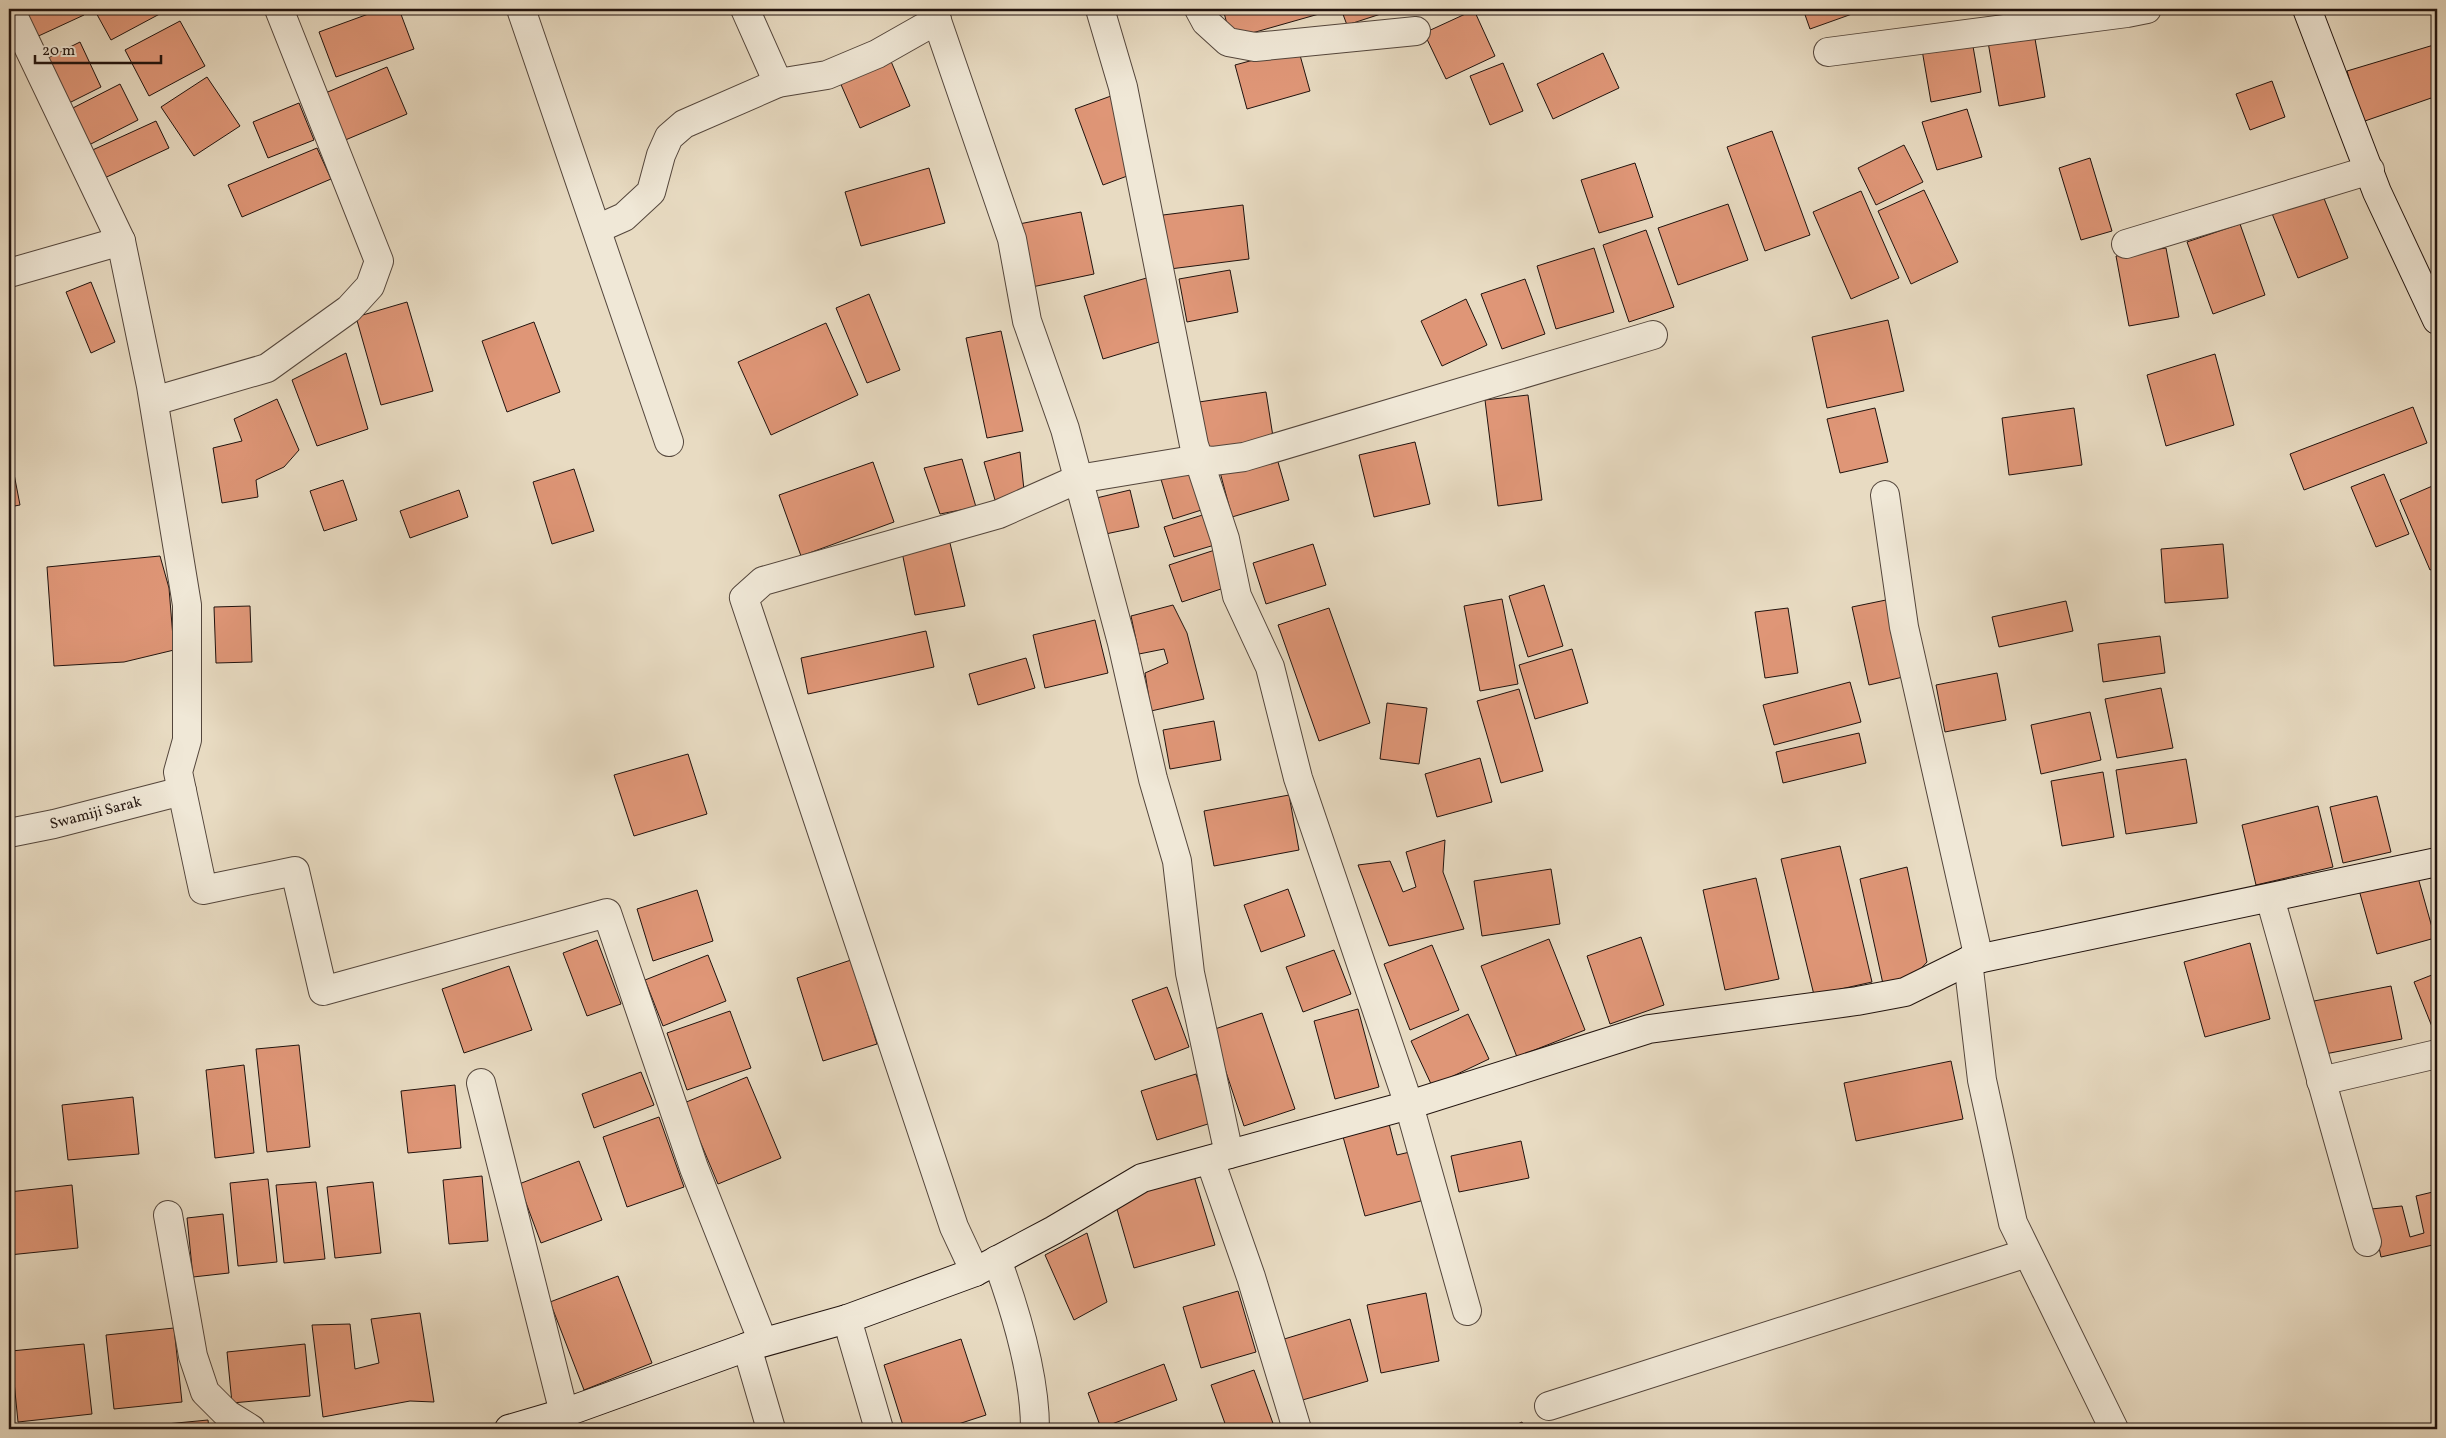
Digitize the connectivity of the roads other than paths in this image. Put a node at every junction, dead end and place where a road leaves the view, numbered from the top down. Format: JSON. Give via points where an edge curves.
{"nodes":[{"id":1,"x":10,"y":9,"type":"edge"},
{"id":2,"x":279,"y":9,"type":"edge"},
{"id":3,"x":521,"y":9,"type":"edge"},
{"id":4,"x":745,"y":9,"type":"edge"},
{"id":5,"x":1100,"y":9,"type":"edge"},
{"id":6,"x":1200,"y":9,"type":"edge"},
{"id":7,"x":2147,"y":9,"type":"edge"},
{"id":8,"x":2307,"y":9,"type":"edge"},
{"id":9,"x":935,"y":14,"type":"edge"},
{"id":10,"x":1416,"y":31,"type":"dead end"},
{"id":11,"x":18,"y":45,"type":"edge"},
{"id":12,"x":1828,"y":52,"type":"dead end"},
{"id":13,"x":778,"y":83,"type":"junction"},
{"id":14,"x":2370,"y":170,"type":"junction"},
{"id":15,"x":597,"y":229,"type":"junction"},
{"id":16,"x":121,"y":241,"type":"junction"},
{"id":17,"x":2126,"y":244,"type":"dead end"},
{"id":18,"x":9,"y":273,"type":"edge"},
{"id":19,"x":2437,"y":320,"type":"edge"},
{"id":20,"x":1653,"y":335,"type":"dead end"},
{"id":21,"x":154,"y":401,"type":"junction"},
{"id":22,"x":669,"y":442,"type":"dead end"},
{"id":23,"x":1199,"y":459,"type":"junction"},
{"id":24,"x":1078,"y":479,"type":"junction"},
{"id":25,"x":1885,"y":495,"type":"dead end"},
{"id":26,"x":182,"y":791,"type":"junction"},
{"id":27,"x":9,"y":833,"type":"edge"},
{"id":28,"x":2437,"y":862,"type":"edge"},
{"id":29,"x":2270,"y":898,"type":"junction"},
{"id":30,"x":1974,"y":960,"type":"junction"},
{"id":31,"x":2437,"y":1054,"type":"edge"},
{"id":32,"x":2321,"y":1081,"type":"junction"},
{"id":33,"x":481,"y":1083,"type":"dead end"},
{"id":34,"x":1409,"y":1105,"type":"junction"},
{"id":35,"x":1220,"y":1157,"type":"junction"},
{"id":36,"x":168,"y":1215,"type":"dead end"},
{"id":37,"x":2367,"y":1242,"type":"dead end"},
{"id":38,"x":2027,"y":1253,"type":"junction"},
{"id":39,"x":986,"y":1266,"type":"junction"},
{"id":40,"x":1467,"y":1311,"type":"dead end"},
{"id":41,"x":847,"y":1319,"type":"junction"},
{"id":42,"x":755,"y":1345,"type":"junction"},
{"id":43,"x":1549,"y":1406,"type":"dead end"},
{"id":44,"x":564,"y":1413,"type":"junction"},
{"id":45,"x":251,"y":1429,"type":"edge"},
{"id":46,"x":509,"y":1429,"type":"edge"},
{"id":47,"x":771,"y":1429,"type":"edge"},
{"id":48,"x":879,"y":1429,"type":"edge"},
{"id":49,"x":1035,"y":1429,"type":"edge"},
{"id":50,"x":1297,"y":1429,"type":"edge"},
{"id":51,"x":2114,"y":1429,"type":"edge"}],
"edges":[{"from":1,"to":11,"type":"street"},
{"from":2,"to":21,"type":"street","via":[[379,261],[370,286],[349,310],[267,368]]},
{"from":3,"to":15,"type":"street"},
{"from":4,"to":13,"type":"street"},
{"from":5,"to":23,"type":"street","via":[[1123,87],[1152,244]]},
{"from":6,"to":10,"type":"street","via":[[1206,22],[1228,42],[1255,47]]},
{"from":7,"to":12,"type":"street"},
{"from":8,"to":14,"type":"street"},
{"from":9,"to":13,"type":"street","via":[[877,54],[827,75]]},
{"from":9,"to":24,"type":"street","via":[[1012,239],[1027,321],[1065,429]]},
{"from":11,"to":16,"type":"street"},
{"from":13,"to":15,"type":"street","via":[[684,124],[669,137],[651,192],[624,217]]},
{"from":14,"to":17,"type":"street"},
{"from":14,"to":19,"type":"street","via":[[2377,192]]},
{"from":15,"to":22,"type":"street"},
{"from":16,"to":18,"type":"street"},
{"from":16,"to":21,"type":"street"},
{"from":20,"to":23,"type":"street","via":[[1244,457],[1213,461]]},
{"from":21,"to":26,"type":"street","via":[[187,605],[188,740],[178,772]]},
{"from":23,"to":24,"type":"street"},
{"from":23,"to":34,"type":"street","via":[[1225,539],[1237,596],[1270,667],[1298,778]]},
{"from":24,"to":35,"type":"street","via":[[1122,643],[1153,780],[1178,861],[1190,973]]},
{"from":24,"to":39,"type":"street","via":[[999,514],[763,581],[744,598],[954,1227]]},
{"from":25,"to":30,"type":"street","via":[[1904,627]]},
{"from":26,"to":27,"type":"street","name":"Swamiji Sarak"},
{"from":26,"to":42,"type":"street","via":[[203,890],[295,871],[323,991],[608,913]]},
{"from":28,"to":29,"type":"street"},
{"from":29,"to":30,"type":"street"},
{"from":29,"to":32,"type":"street"},
{"from":30,"to":34,"type":"street","via":[[1905,992],[1649,1029]]},
{"from":30,"to":38,"type":"street","via":[[1982,1080],[2012,1223]]},
{"from":31,"to":32,"type":"street"},
{"from":32,"to":37,"type":"street"},
{"from":33,"to":44,"type":"street"},
{"from":34,"to":35,"type":"street"},
{"from":34,"to":40,"type":"street"},
{"from":35,"to":39,"type":"street","via":[[1142,1178]]},
{"from":35,"to":50,"type":"street","via":[[1251,1277]]},
{"from":36,"to":45,"type":"street","via":[[193,1356],[205,1392],[227,1414]]},
{"from":38,"to":43,"type":"street"},
{"from":38,"to":51,"type":"street"},
{"from":39,"to":41,"type":"street"},
{"from":39,"to":49,"type":"street","via":[[1011,1298],[1035,1402]]},
{"from":41,"to":42,"type":"street"},
{"from":41,"to":48,"type":"street"},
{"from":42,"to":44,"type":"street"},
{"from":42,"to":47,"type":"street"},
{"from":44,"to":46,"type":"street"}]}
